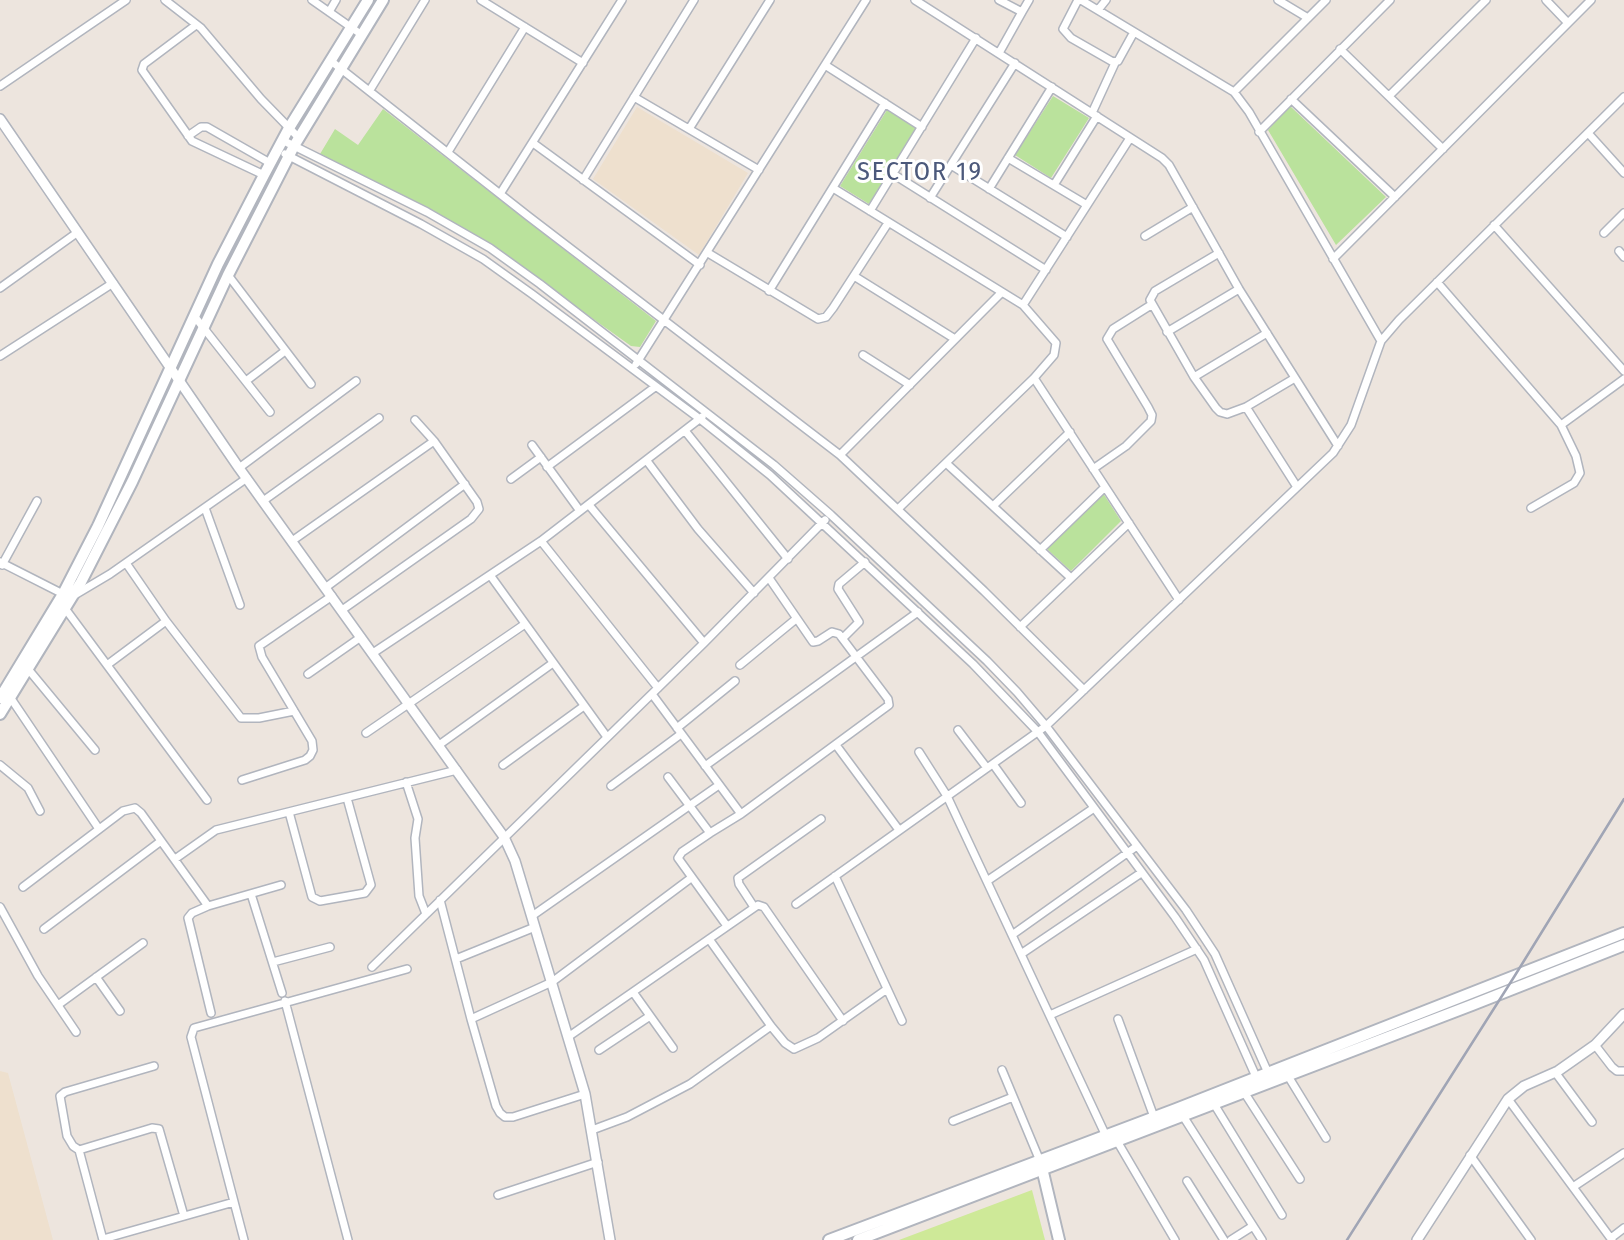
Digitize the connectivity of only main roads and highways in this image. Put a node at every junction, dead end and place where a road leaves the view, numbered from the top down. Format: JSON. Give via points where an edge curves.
{"nodes":[{"id":1,"x":368,"y":0,"type":"edge"},
{"id":2,"x":383,"y":0,"type":"edge"},
{"id":3,"x":65,"y":600,"type":"junction"},
{"id":4,"x":3,"y":702,"type":"edge"},
{"id":5,"x":1624,"y":933,"type":"edge"},
{"id":6,"x":1624,"y":944,"type":"edge"},
{"id":7,"x":1270,"y":1078,"type":"junction"},
{"id":8,"x":1258,"y":1082,"type":"junction"},
{"id":9,"x":1041,"y":1165,"type":"junction"},
{"id":10,"x":927,"y":1208,"type":"junction"},
{"id":11,"x":829,"y":1240,"type":"edge"},
{"id":12,"x":858,"y":1240,"type":"edge"},
{"id":13,"x":1059,"y":1240,"type":"edge"}],
"edges":[{"from":1,"to":3,"type":"main road","via":[[289,128],[218,264]]},
{"from":2,"to":3,"type":"main road","via":[[293,146],[132,482]]},
{"from":3,"to":4,"type":"main road"},
{"from":3,"to":4,"type":"main road","via":[[28,669]]},
{"from":5,"to":7,"type":"main road"},
{"from":6,"to":7,"type":"main road","via":[[1287,1076]]},
{"from":7,"to":8,"type":"main road"},
{"from":8,"to":9,"type":"main road","via":[[1106,1136]]},
{"from":8,"to":9,"type":"main road","via":[[1244,1092],[1118,1141]]},
{"from":9,"to":10,"type":"main road"},
{"from":9,"to":13,"type":"main road"},
{"from":10,"to":11,"type":"main road"},
{"from":10,"to":12,"type":"main road"}]}
